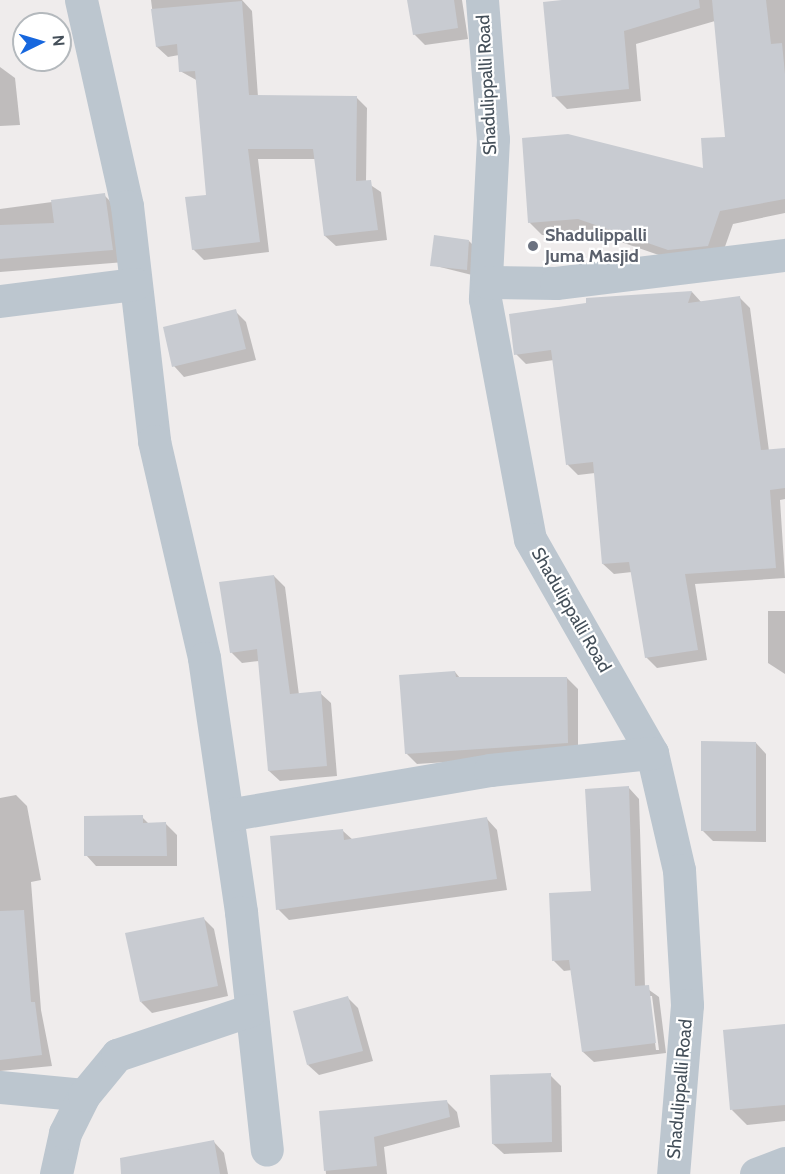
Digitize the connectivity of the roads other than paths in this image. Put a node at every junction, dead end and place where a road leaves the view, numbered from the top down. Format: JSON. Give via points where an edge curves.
{"nodes":[{"id":1,"x":81,"y":0,"type":"edge"},
{"id":2,"x":482,"y":0,"type":"edge"},
{"id":3,"x":785,"y":255,"type":"edge"},
{"id":4,"x":487,"y":282,"type":"junction"},
{"id":5,"x":135,"y":284,"type":"junction"},
{"id":6,"x":0,"y":301,"type":"edge"},
{"id":7,"x":652,"y":753,"type":"junction"},
{"id":8,"x":226,"y":815,"type":"junction"},
{"id":9,"x":252,"y":1010,"type":"junction"},
{"id":10,"x":0,"y":1087,"type":"edge"},
{"id":11,"x":84,"y":1095,"type":"junction"},
{"id":12,"x":267,"y":1150,"type":"dead end"},
{"id":13,"x":785,"y":1163,"type":"edge"},
{"id":14,"x":56,"y":1174,"type":"edge"},
{"id":15,"x":673,"y":1174,"type":"edge"},
{"id":16,"x":756,"y":1174,"type":"edge"}],
"edges":[{"from":1,"to":5,"type":"street","via":[[127,206]]},
{"from":2,"to":4,"type":"street","name":"Shadulippalli Road","via":[[493,139]]},
{"from":3,"to":4,"type":"street","via":[[556,283]]},
{"from":4,"to":7,"type":"street","name":"Shadulippalli Road","via":[[530,539]]},
{"from":5,"to":6,"type":"street"},
{"from":5,"to":8,"type":"street","via":[[154,441],[204,658]]},
{"from":7,"to":8,"type":"street","via":[[490,770]]},
{"from":7,"to":15,"type":"street","name":"Shadulippalli Road","via":[[679,870],[687,1005]]},
{"from":8,"to":9,"type":"street"},
{"from":9,"to":11,"type":"street","via":[[117,1055]]},
{"from":9,"to":12,"type":"street"},
{"from":10,"to":11,"type":"street"},
{"from":11,"to":14,"type":"street","via":[[65,1133]]},
{"from":13,"to":16,"type":"street"}]}
